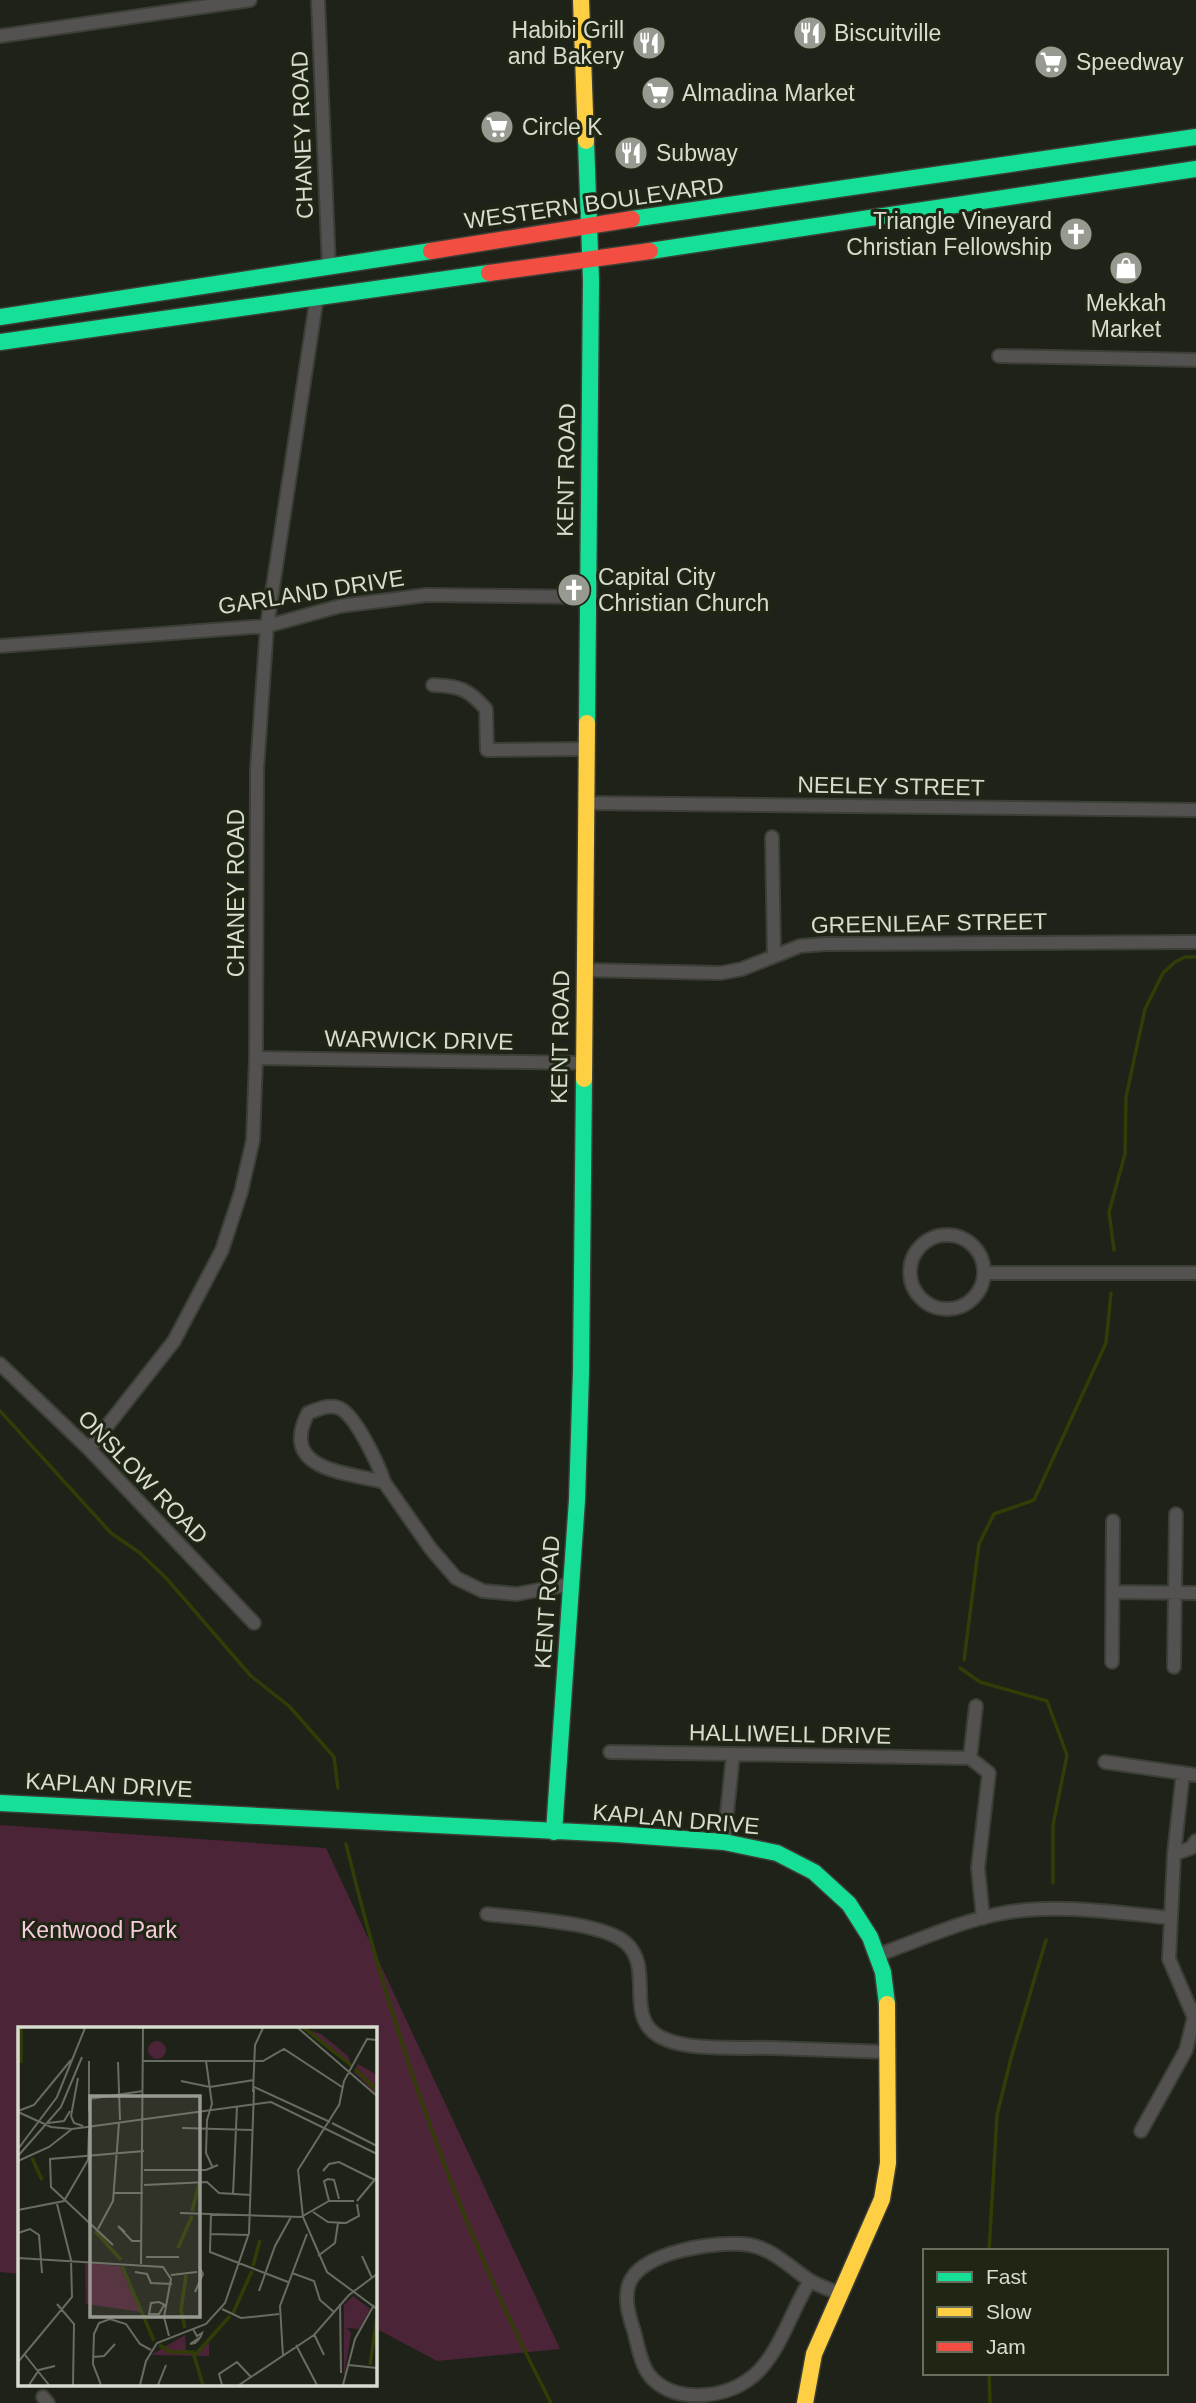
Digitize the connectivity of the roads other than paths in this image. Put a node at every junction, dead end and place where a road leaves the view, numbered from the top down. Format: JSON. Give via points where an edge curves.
{"nodes":[{"id":1,"x":250,"y":0,"type":"edge"},
{"id":2,"x":318,"y":0,"type":"edge"},
{"id":3,"x":581,"y":0,"type":"edge"},
{"id":4,"x":0,"y":36,"type":"edge"},
{"id":5,"x":1196,"y":137,"type":"edge"},
{"id":6,"x":1196,"y":169,"type":"edge"},
{"id":7,"x":589,"y":242,"type":"junction"},
{"id":8,"x":330,"y":268,"type":"junction"},
{"id":9,"x":317,"y":296,"type":"junction"},
{"id":10,"x":0,"y":317,"type":"edge"},
{"id":11,"x":0,"y":342,"type":"edge"},
{"id":12,"x":999,"y":356,"type":"dead end"},
{"id":13,"x":1196,"y":360,"type":"edge"},
{"id":14,"x":587,"y":597,"type":"junction"},
{"id":15,"x":267,"y":626,"type":"junction"},
{"id":16,"x":0,"y":646,"type":"edge"},
{"id":17,"x":433,"y":685,"type":"dead end"},
{"id":18,"x":586,"y":749,"type":"junction"},
{"id":19,"x":586,"y":803,"type":"junction"},
{"id":20,"x":1196,"y":810,"type":"edge"},
{"id":21,"x":772,"y":837,"type":"dead end"},
{"id":22,"x":1196,"y":942,"type":"edge"},
{"id":23,"x":774,"y":955,"type":"junction"},
{"id":24,"x":584,"y":971,"type":"junction"},
{"id":25,"x":256,"y":1058,"type":"junction"},
{"id":26,"x":582,"y":1063,"type":"junction"},
{"id":27,"x":985,"y":1273,"type":"junction"},
{"id":28,"x":1196,"y":1273,"type":"edge"},
{"id":29,"x":0,"y":1364,"type":"edge"},
{"id":30,"x":89,"y":1449,"type":"junction"},
{"id":31,"x":384,"y":1482,"type":"junction"},
{"id":32,"x":1176,"y":1514,"type":"dead end"},
{"id":33,"x":1113,"y":1521,"type":"dead end"},
{"id":34,"x":571,"y":1584,"type":"junction"},
{"id":35,"x":1112,"y":1592,"type":"junction"},
{"id":36,"x":1175,"y":1592,"type":"junction"},
{"id":37,"x":1196,"y":1593,"type":"edge"},
{"id":38,"x":254,"y":1623,"type":"dead end"},
{"id":39,"x":1112,"y":1662,"type":"dead end"},
{"id":40,"x":1174,"y":1667,"type":"dead end"},
{"id":41,"x":976,"y":1706,"type":"dead end"},
{"id":42,"x":610,"y":1752,"type":"dead end"},
{"id":43,"x":733,"y":1755,"type":"junction"},
{"id":44,"x":970,"y":1758,"type":"junction"},
{"id":45,"x":1105,"y":1762,"type":"dead end"},
{"id":46,"x":1190,"y":1774,"type":"edge"},
{"id":47,"x":0,"y":1803,"type":"edge"},
{"id":48,"x":554,"y":1832,"type":"junction"},
{"id":49,"x":724,"y":1842,"type":"junction"},
{"id":50,"x":1194,"y":1849,"type":"edge"},
{"id":51,"x":1174,"y":1854,"type":"junction"},
{"id":52,"x":487,"y":1914,"type":"dead end"},
{"id":53,"x":983,"y":1918,"type":"junction"},
{"id":54,"x":1171,"y":1919,"type":"junction"},
{"id":55,"x":878,"y":1955,"type":"junction"},
{"id":56,"x":1195,"y":2012,"type":"edge"},
{"id":57,"x":1191,"y":2051,"type":"edge"},
{"id":58,"x":889,"y":2052,"type":"junction"},
{"id":59,"x":1141,"y":2132,"type":"dead end"},
{"id":60,"x":810,"y":2281,"type":"junction"},
{"id":61,"x":838,"y":2293,"type":"junction"},
{"id":62,"x":805,"y":2403,"type":"edge"}],
"edges":[{"from":1,"to":4,"type":"street"},
{"from":2,"to":8,"type":"street","name":"CHANEY ROAD"},
{"from":3,"to":7,"type":"street","name":"KENT ROAD"},
{"from":5,"to":7,"type":"street","name":"WESTERN BOULEVARD"},
{"from":6,"to":7,"type":"street","name":"WESTERN BOULEVARD"},
{"from":7,"to":8,"type":"street","name":"WESTERN BOULEVARD"},
{"from":7,"to":9,"type":"street","name":"WESTERN BOULEVARD"},
{"from":7,"to":14,"type":"street","name":"KENT ROAD"},
{"from":8,"to":10,"type":"street","name":"WESTERN BOULEVARD"},
{"from":9,"to":11,"type":"street","name":"WESTERN BOULEVARD"},
{"from":9,"to":15,"type":"street","name":"CHANEY ROAD"},
{"from":12,"to":13,"type":"street"},
{"from":14,"to":15,"type":"street","name":"GARLAND DRIVE","via":[[427,595],[340,606]]},
{"from":14,"to":18,"type":"street","name":"KENT ROAD"},
{"from":15,"to":16,"type":"street","name":"GARLAND DRIVE"},
{"from":15,"to":25,"type":"street","name":"CHANEY ROAD","via":[[257,769]]},
{"from":17,"to":18,"type":"street","via":[[456,686],[486,709],[487,750]]},
{"from":18,"to":19,"type":"street","name":"KENT ROAD"},
{"from":19,"to":20,"type":"street","name":"NEELEY STREET"},
{"from":19,"to":24,"type":"street","name":"KENT ROAD"},
{"from":21,"to":23,"type":"street"},
{"from":22,"to":23,"type":"street","name":"GREENLEAF STREET","via":[[825,944]]},
{"from":23,"to":24,"type":"street","name":"GREENLEAF STREET","via":[[721,973]]},
{"from":24,"to":26,"type":"street","name":"KENT ROAD"},
{"from":25,"to":26,"type":"street","name":"WARWICK DRIVE"},
{"from":25,"to":30,"type":"street","name":"CHANEY ROAD","via":[[253,1140],[222,1250],[174,1341]]},
{"from":26,"to":34,"type":"street","name":"KENT ROAD","via":[[581,1372]]},
{"from":27,"to":27,"type":"street","via":[[976,1248],[961,1237],[948,1235],[923,1244],[914,1255],[910,1280],[926,1303],[951,1310],[976,1297]]},
{"from":27,"to":28,"type":"street"},
{"from":29,"to":30,"type":"street","name":"ONSLOW ROAD"},
{"from":30,"to":38,"type":"street","name":"ONSLOW ROAD"},
{"from":31,"to":31,"type":"street","via":[[321,1466],[306,1457],[299,1443],[300,1427],[308,1413],[333,1406],[342,1409],[371,1452]]},
{"from":31,"to":34,"type":"street","via":[[456,1578],[484,1591],[517,1594]]},
{"from":32,"to":36,"type":"street"},
{"from":33,"to":35,"type":"street"},
{"from":34,"to":48,"type":"street","name":"KENT ROAD"},
{"from":35,"to":36,"type":"street"},
{"from":35,"to":39,"type":"street"},
{"from":36,"to":37,"type":"street"},
{"from":36,"to":40,"type":"street"},
{"from":41,"to":44,"type":"street"},
{"from":42,"to":43,"type":"street","name":"HALLIWELL DRIVE"},
{"from":43,"to":44,"type":"street","name":"HALLIWELL DRIVE"},
{"from":43,"to":49,"type":"street"},
{"from":44,"to":53,"type":"street","via":[[989,1773],[978,1868]]},
{"from":45,"to":46,"type":"street"},
{"from":46,"to":51,"type":"street"},
{"from":47,"to":48,"type":"street","name":"KAPLAN DRIVE"},
{"from":48,"to":49,"type":"street","name":"KAPLAN DRIVE"},
{"from":49,"to":55,"type":"street","name":"KAPLAN DRIVE","via":[[777,1853],[814,1872],[849,1904]]},
{"from":50,"to":51,"type":"street"},
{"from":51,"to":54,"type":"street"},
{"from":52,"to":58,"type":"street","via":[[575,1926],[625,1942],[641,1972],[643,2017],[656,2034],[669,2040],[705,2046]]},
{"from":53,"to":54,"type":"street","via":[[1025,1910],[1066,1910]]},
{"from":53,"to":55,"type":"street"},
{"from":54,"to":56,"type":"street","via":[[1169,1959]]},
{"from":55,"to":58,"type":"street","name":"KAPLAN DRIVE","via":[[887,1990]]},
{"from":56,"to":57,"type":"street"},
{"from":57,"to":59,"type":"street"},
{"from":58,"to":61,"type":"street","name":"KAPLAN DRIVE","via":[[886,2182]]},
{"from":60,"to":60,"type":"street","via":[[771,2253],[751,2245],[696,2246],[640,2269],[630,2282],[627,2300],[649,2374],[676,2394],[694,2396],[749,2380],[771,2354]]},
{"from":60,"to":61,"type":"street"},
{"from":61,"to":62,"type":"street","name":"KAPLAN DRIVE","via":[[814,2354]]}]}
